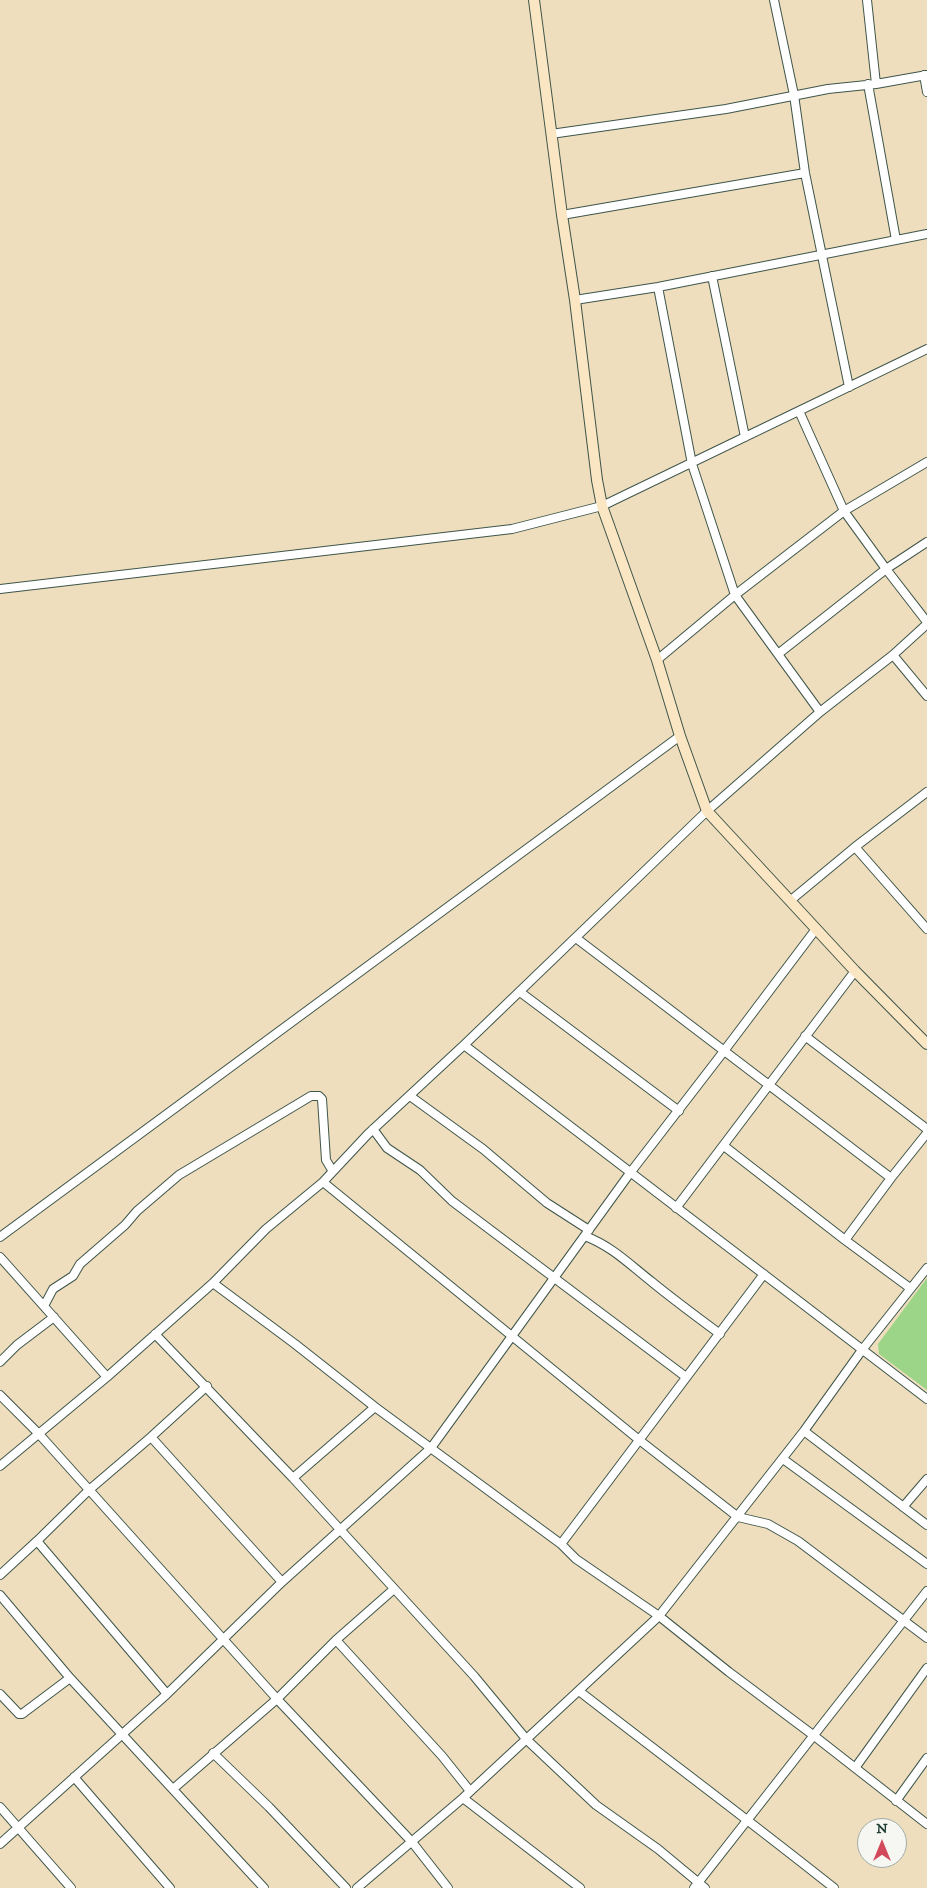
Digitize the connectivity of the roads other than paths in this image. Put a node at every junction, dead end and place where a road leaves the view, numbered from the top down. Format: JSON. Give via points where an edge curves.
{"nodes":[{"id":1,"x":534,"y":0,"type":"edge"},
{"id":2,"x":774,"y":0,"type":"edge"},
{"id":3,"x":867,"y":0,"type":"edge"},
{"id":4,"x":925,"y":75,"type":"edge"},
{"id":5,"x":872,"y":84,"type":"junction"},
{"id":6,"x":927,"y":92,"type":"edge"},
{"id":7,"x":794,"y":95,"type":"junction"},
{"id":8,"x":552,"y":134,"type":"junction"},
{"id":9,"x":805,"y":173,"type":"junction"},
{"id":10,"x":562,"y":214,"type":"junction"},
{"id":11,"x":927,"y":234,"type":"edge"},
{"id":12,"x":896,"y":240,"type":"junction"},
{"id":13,"x":822,"y":255,"type":"junction"},
{"id":14,"x":712,"y":276,"type":"junction"},
{"id":15,"x":658,"y":287,"type":"junction"},
{"id":16,"x":576,"y":300,"type":"junction"},
{"id":17,"x":927,"y":349,"type":"edge"},
{"id":18,"x":849,"y":386,"type":"junction"},
{"id":19,"x":799,"y":411,"type":"junction"},
{"id":20,"x":745,"y":437,"type":"junction"},
{"id":21,"x":927,"y":462,"type":"edge"},
{"id":22,"x":692,"y":464,"type":"junction"},
{"id":23,"x":602,"y":506,"type":"junction"},
{"id":24,"x":844,"y":511,"type":"junction"},
{"id":25,"x":927,"y":542,"type":"edge"},
{"id":26,"x":886,"y":569,"type":"junction"},
{"id":27,"x":0,"y":589,"type":"edge"},
{"id":28,"x":736,"y":595,"type":"junction"},
{"id":29,"x":927,"y":623,"type":"edge"},
{"id":30,"x":778,"y":654,"type":"junction"},
{"id":31,"x":893,"y":655,"type":"junction"},
{"id":32,"x":657,"y":660,"type":"junction"},
{"id":33,"x":927,"y":696,"type":"edge"},
{"id":34,"x":820,"y":712,"type":"junction"},
{"id":35,"x":680,"y":736,"type":"junction"},
{"id":36,"x":927,"y":792,"type":"edge"},
{"id":37,"x":707,"y":811,"type":"junction"},
{"id":38,"x":855,"y":847,"type":"junction"},
{"id":39,"x":791,"y":900,"type":"junction"},
{"id":40,"x":816,"y":929,"type":"junction"},
{"id":41,"x":927,"y":929,"type":"edge"},
{"id":42,"x":576,"y":938,"type":"junction"},
{"id":43,"x":855,"y":971,"type":"junction"},
{"id":44,"x":520,"y":992,"type":"junction"},
{"id":45,"x":806,"y":1036,"type":"junction"},
{"id":46,"x":927,"y":1044,"type":"edge"},
{"id":47,"x":464,"y":1045,"type":"junction"},
{"id":48,"x":724,"y":1051,"type":"junction"},
{"id":49,"x":769,"y":1084,"type":"junction"},
{"id":50,"x":410,"y":1096,"type":"junction"},
{"id":51,"x":679,"y":1110,"type":"junction"},
{"id":52,"x":373,"y":1129,"type":"junction"},
{"id":53,"x":927,"y":1129,"type":"edge"},
{"id":54,"x":927,"y":1134,"type":"edge"},
{"id":55,"x":724,"y":1146,"type":"junction"},
{"id":56,"x":332,"y":1170,"type":"junction"},
{"id":57,"x":630,"y":1173,"type":"junction"},
{"id":58,"x":891,"y":1178,"type":"junction"},
{"id":59,"x":323,"y":1182,"type":"junction"},
{"id":60,"x":676,"y":1208,"type":"junction"},
{"id":61,"x":587,"y":1233,"type":"junction"},
{"id":62,"x":0,"y":1237,"type":"edge"},
{"id":63,"x":845,"y":1240,"type":"junction"},
{"id":64,"x":0,"y":1257,"type":"edge"},
{"id":65,"x":927,"y":1268,"type":"edge"},
{"id":66,"x":764,"y":1274,"type":"junction"},
{"id":67,"x":554,"y":1279,"type":"junction"},
{"id":68,"x":212,"y":1283,"type":"junction"},
{"id":69,"x":910,"y":1288,"type":"junction"},
{"id":70,"x":44,"y":1306,"type":"junction"},
{"id":71,"x":54,"y":1317,"type":"junction"},
{"id":72,"x":155,"y":1334,"type":"junction"},
{"id":73,"x":720,"y":1334,"type":"junction"},
{"id":74,"x":512,"y":1337,"type":"junction"},
{"id":75,"x":862,"y":1350,"type":"junction"},
{"id":76,"x":0,"y":1362,"type":"edge"},
{"id":77,"x":107,"y":1377,"type":"junction"},
{"id":78,"x":686,"y":1377,"type":"junction"},
{"id":79,"x":207,"y":1386,"type":"junction"},
{"id":80,"x":0,"y":1396,"type":"edge"},
{"id":81,"x":927,"y":1399,"type":"edge"},
{"id":82,"x":375,"y":1407,"type":"junction"},
{"id":83,"x":804,"y":1431,"type":"junction"},
{"id":84,"x":38,"y":1434,"type":"junction"},
{"id":85,"x":151,"y":1437,"type":"junction"},
{"id":86,"x":638,"y":1440,"type":"junction"},
{"id":87,"x":431,"y":1448,"type":"junction"},
{"id":88,"x":783,"y":1459,"type":"junction"},
{"id":89,"x":0,"y":1466,"type":"edge"},
{"id":90,"x":293,"y":1478,"type":"junction"},
{"id":91,"x":927,"y":1479,"type":"edge"},
{"id":92,"x":89,"y":1490,"type":"junction"},
{"id":93,"x":903,"y":1507,"type":"junction"},
{"id":94,"x":738,"y":1517,"type":"junction"},
{"id":95,"x":927,"y":1525,"type":"edge"},
{"id":96,"x":338,"y":1529,"type":"junction"},
{"id":97,"x":37,"y":1541,"type":"junction"},
{"id":98,"x":561,"y":1544,"type":"junction"},
{"id":99,"x":927,"y":1564,"type":"edge"},
{"id":100,"x":0,"y":1575,"type":"edge"},
{"id":101,"x":282,"y":1582,"type":"junction"},
{"id":102,"x":394,"y":1588,"type":"junction"},
{"id":103,"x":927,"y":1591,"type":"edge"},
{"id":104,"x":0,"y":1596,"type":"edge"},
{"id":105,"x":659,"y":1616,"type":"junction"},
{"id":106,"x":904,"y":1620,"type":"junction"},
{"id":107,"x":927,"y":1638,"type":"edge"},
{"id":108,"x":223,"y":1639,"type":"junction"},
{"id":109,"x":336,"y":1640,"type":"junction"},
{"id":110,"x":927,"y":1668,"type":"edge"},
{"id":111,"x":70,"y":1678,"type":"junction"},
{"id":112,"x":579,"y":1691,"type":"junction"},
{"id":113,"x":0,"y":1694,"type":"edge"},
{"id":114,"x":167,"y":1694,"type":"junction"},
{"id":115,"x":277,"y":1699,"type":"junction"},
{"id":116,"x":122,"y":1735,"type":"junction"},
{"id":117,"x":813,"y":1735,"type":"junction"},
{"id":118,"x":527,"y":1740,"type":"junction"},
{"id":119,"x":213,"y":1753,"type":"junction"},
{"id":120,"x":927,"y":1758,"type":"edge"},
{"id":121,"x":855,"y":1768,"type":"junction"},
{"id":122,"x":74,"y":1777,"type":"junction"},
{"id":123,"x":173,"y":1789,"type":"junction"},
{"id":124,"x":470,"y":1791,"type":"junction"},
{"id":125,"x":463,"y":1798,"type":"junction"},
{"id":126,"x":896,"y":1801,"type":"junction"},
{"id":127,"x":0,"y":1807,"type":"edge"},
{"id":128,"x":747,"y":1818,"type":"junction"},
{"id":129,"x":927,"y":1824,"type":"edge"},
{"id":130,"x":17,"y":1828,"type":"junction"},
{"id":131,"x":412,"y":1842,"type":"junction"},
{"id":132,"x":0,"y":1844,"type":"edge"},
{"id":133,"x":696,"y":1885,"type":"edge"},
{"id":134,"x":71,"y":1888,"type":"edge"},
{"id":135,"x":170,"y":1888,"type":"edge"},
{"id":136,"x":264,"y":1888,"type":"edge"},
{"id":137,"x":346,"y":1888,"type":"edge"},
{"id":138,"x":356,"y":1888,"type":"edge"},
{"id":139,"x":448,"y":1888,"type":"edge"},
{"id":140,"x":580,"y":1888,"type":"edge"},
{"id":141,"x":705,"y":1888,"type":"edge"},
{"id":142,"x":834,"y":1888,"type":"edge"}],
"edges":[{"from":1,"to":8,"type":"street"},
{"from":2,"to":7,"type":"street"},
{"from":3,"to":5,"type":"street"},
{"from":4,"to":5,"type":"street"},
{"from":4,"to":6,"type":"street"},
{"from":5,"to":7,"type":"street"},
{"from":5,"to":12,"type":"street"},
{"from":7,"to":8,"type":"street","via":[[726,109]]},
{"from":7,"to":9,"type":"street"},
{"from":8,"to":10,"type":"street"},
{"from":9,"to":10,"type":"street"},
{"from":9,"to":13,"type":"street"},
{"from":10,"to":16,"type":"street"},
{"from":11,"to":12,"type":"street"},
{"from":12,"to":13,"type":"street"},
{"from":13,"to":14,"type":"street"},
{"from":13,"to":18,"type":"street"},
{"from":14,"to":15,"type":"street"},
{"from":14,"to":20,"type":"street"},
{"from":15,"to":16,"type":"street"},
{"from":15,"to":22,"type":"street"},
{"from":16,"to":23,"type":"street","via":[[596,480]]},
{"from":17,"to":18,"type":"street"},
{"from":18,"to":19,"type":"street"},
{"from":19,"to":20,"type":"street"},
{"from":19,"to":24,"type":"street"},
{"from":20,"to":22,"type":"street"},
{"from":21,"to":24,"type":"street"},
{"from":22,"to":23,"type":"street"},
{"from":22,"to":28,"type":"street"},
{"from":23,"to":27,"type":"street","via":[[512,529]]},
{"from":23,"to":32,"type":"street"},
{"from":24,"to":26,"type":"street"},
{"from":24,"to":28,"type":"street"},
{"from":25,"to":26,"type":"street"},
{"from":26,"to":29,"type":"street"},
{"from":26,"to":30,"type":"street"},
{"from":28,"to":30,"type":"street"},
{"from":28,"to":32,"type":"street"},
{"from":29,"to":31,"type":"street"},
{"from":30,"to":34,"type":"street"},
{"from":31,"to":33,"type":"street"},
{"from":31,"to":34,"type":"street"},
{"from":32,"to":35,"type":"street"},
{"from":34,"to":37,"type":"street"},
{"from":35,"to":37,"type":"street"},
{"from":35,"to":62,"type":"street"},
{"from":36,"to":38,"type":"street"},
{"from":37,"to":39,"type":"street"},
{"from":37,"to":42,"type":"street"},
{"from":38,"to":39,"type":"street"},
{"from":38,"to":41,"type":"street"},
{"from":39,"to":40,"type":"street"},
{"from":40,"to":43,"type":"street"},
{"from":40,"to":48,"type":"street"},
{"from":42,"to":44,"type":"street"},
{"from":42,"to":48,"type":"street"},
{"from":43,"to":45,"type":"street"},
{"from":43,"to":46,"type":"street"},
{"from":44,"to":47,"type":"street"},
{"from":44,"to":51,"type":"street"},
{"from":45,"to":49,"type":"street"},
{"from":45,"to":53,"type":"street"},
{"from":47,"to":50,"type":"street"},
{"from":47,"to":57,"type":"street"},
{"from":48,"to":49,"type":"street"},
{"from":48,"to":51,"type":"street"},
{"from":49,"to":55,"type":"street"},
{"from":49,"to":58,"type":"street"},
{"from":50,"to":52,"type":"street"},
{"from":50,"to":61,"type":"street","via":[[483,1149]]},
{"from":51,"to":57,"type":"street"},
{"from":52,"to":56,"type":"street"},
{"from":52,"to":67,"type":"street","via":[[387,1148],[420,1170],[452,1201]]},
{"from":54,"to":58,"type":"street"},
{"from":55,"to":60,"type":"street"},
{"from":55,"to":63,"type":"street"},
{"from":56,"to":59,"type":"street"},
{"from":56,"to":70,"type":"street","via":[[326,1160],[322,1099],[311,1096],[179,1175],[80,1264],[73,1276],[53,1289]]},
{"from":57,"to":60,"type":"street"},
{"from":57,"to":61,"type":"street"},
{"from":58,"to":63,"type":"street"},
{"from":59,"to":68,"type":"street","via":[[266,1229]]},
{"from":59,"to":74,"type":"street"},
{"from":60,"to":66,"type":"street"},
{"from":61,"to":67,"type":"street"},
{"from":61,"to":73,"type":"street","via":[[625,1258]]},
{"from":63,"to":69,"type":"street"},
{"from":64,"to":70,"type":"street"},
{"from":65,"to":69,"type":"street"},
{"from":66,"to":73,"type":"street"},
{"from":66,"to":75,"type":"street"},
{"from":67,"to":74,"type":"street"},
{"from":67,"to":78,"type":"street"},
{"from":68,"to":72,"type":"street"},
{"from":68,"to":82,"type":"street"},
{"from":69,"to":75,"type":"street"},
{"from":70,"to":71,"type":"street"},
{"from":71,"to":76,"type":"street"},
{"from":71,"to":77,"type":"street"},
{"from":72,"to":77,"type":"street"},
{"from":72,"to":79,"type":"street"},
{"from":73,"to":78,"type":"street"},
{"from":74,"to":86,"type":"street"},
{"from":74,"to":87,"type":"street"},
{"from":75,"to":81,"type":"street"},
{"from":75,"to":83,"type":"street"},
{"from":77,"to":84,"type":"street"},
{"from":78,"to":86,"type":"street"},
{"from":79,"to":85,"type":"street"},
{"from":79,"to":90,"type":"street"},
{"from":80,"to":84,"type":"street"},
{"from":82,"to":87,"type":"street"},
{"from":82,"to":90,"type":"street"},
{"from":83,"to":88,"type":"street"},
{"from":83,"to":93,"type":"street"},
{"from":84,"to":89,"type":"street"},
{"from":84,"to":92,"type":"street"},
{"from":85,"to":92,"type":"street"},
{"from":85,"to":101,"type":"street"},
{"from":86,"to":94,"type":"street"},
{"from":86,"to":98,"type":"street"},
{"from":87,"to":96,"type":"street"},
{"from":87,"to":98,"type":"street"},
{"from":88,"to":94,"type":"street"},
{"from":88,"to":99,"type":"street"},
{"from":90,"to":96,"type":"street"},
{"from":91,"to":93,"type":"street"},
{"from":92,"to":97,"type":"street"},
{"from":92,"to":108,"type":"street"},
{"from":93,"to":95,"type":"street"},
{"from":94,"to":105,"type":"street"},
{"from":94,"to":106,"type":"street","via":[[768,1524],[798,1541]]},
{"from":96,"to":101,"type":"street"},
{"from":96,"to":102,"type":"street"},
{"from":97,"to":100,"type":"street"},
{"from":97,"to":114,"type":"street"},
{"from":98,"to":105,"type":"street"},
{"from":101,"to":108,"type":"street"},
{"from":102,"to":109,"type":"street"},
{"from":102,"to":118,"type":"street"},
{"from":103,"to":106,"type":"street"},
{"from":104,"to":111,"type":"street"},
{"from":105,"to":112,"type":"street"},
{"from":105,"to":117,"type":"street"},
{"from":106,"to":107,"type":"street"},
{"from":106,"to":117,"type":"street"},
{"from":108,"to":114,"type":"street"},
{"from":108,"to":115,"type":"street"},
{"from":109,"to":115,"type":"street"},
{"from":109,"to":124,"type":"street"},
{"from":110,"to":121,"type":"street"},
{"from":111,"to":113,"type":"street","via":[[22,1714]]},
{"from":111,"to":116,"type":"street"},
{"from":112,"to":118,"type":"street"},
{"from":112,"to":128,"type":"street"},
{"from":114,"to":116,"type":"street"},
{"from":115,"to":119,"type":"street"},
{"from":115,"to":131,"type":"street"},
{"from":116,"to":122,"type":"street"},
{"from":116,"to":123,"type":"street"},
{"from":117,"to":121,"type":"street"},
{"from":117,"to":128,"type":"street"},
{"from":118,"to":124,"type":"street"},
{"from":118,"to":133,"type":"street","via":[[596,1805],[658,1849]]},
{"from":119,"to":123,"type":"street"},
{"from":119,"to":137,"type":"street"},
{"from":120,"to":126,"type":"street"},
{"from":121,"to":126,"type":"street"},
{"from":122,"to":130,"type":"street"},
{"from":122,"to":135,"type":"street"},
{"from":123,"to":136,"type":"street"},
{"from":124,"to":125,"type":"street"},
{"from":125,"to":131,"type":"street"},
{"from":125,"to":140,"type":"street"},
{"from":126,"to":129,"type":"street"},
{"from":127,"to":130,"type":"street"},
{"from":128,"to":133,"type":"street"},
{"from":128,"to":142,"type":"street"},
{"from":130,"to":132,"type":"street"},
{"from":130,"to":134,"type":"street"},
{"from":131,"to":138,"type":"street"},
{"from":131,"to":139,"type":"street"},
{"from":133,"to":141,"type":"street"}]}
